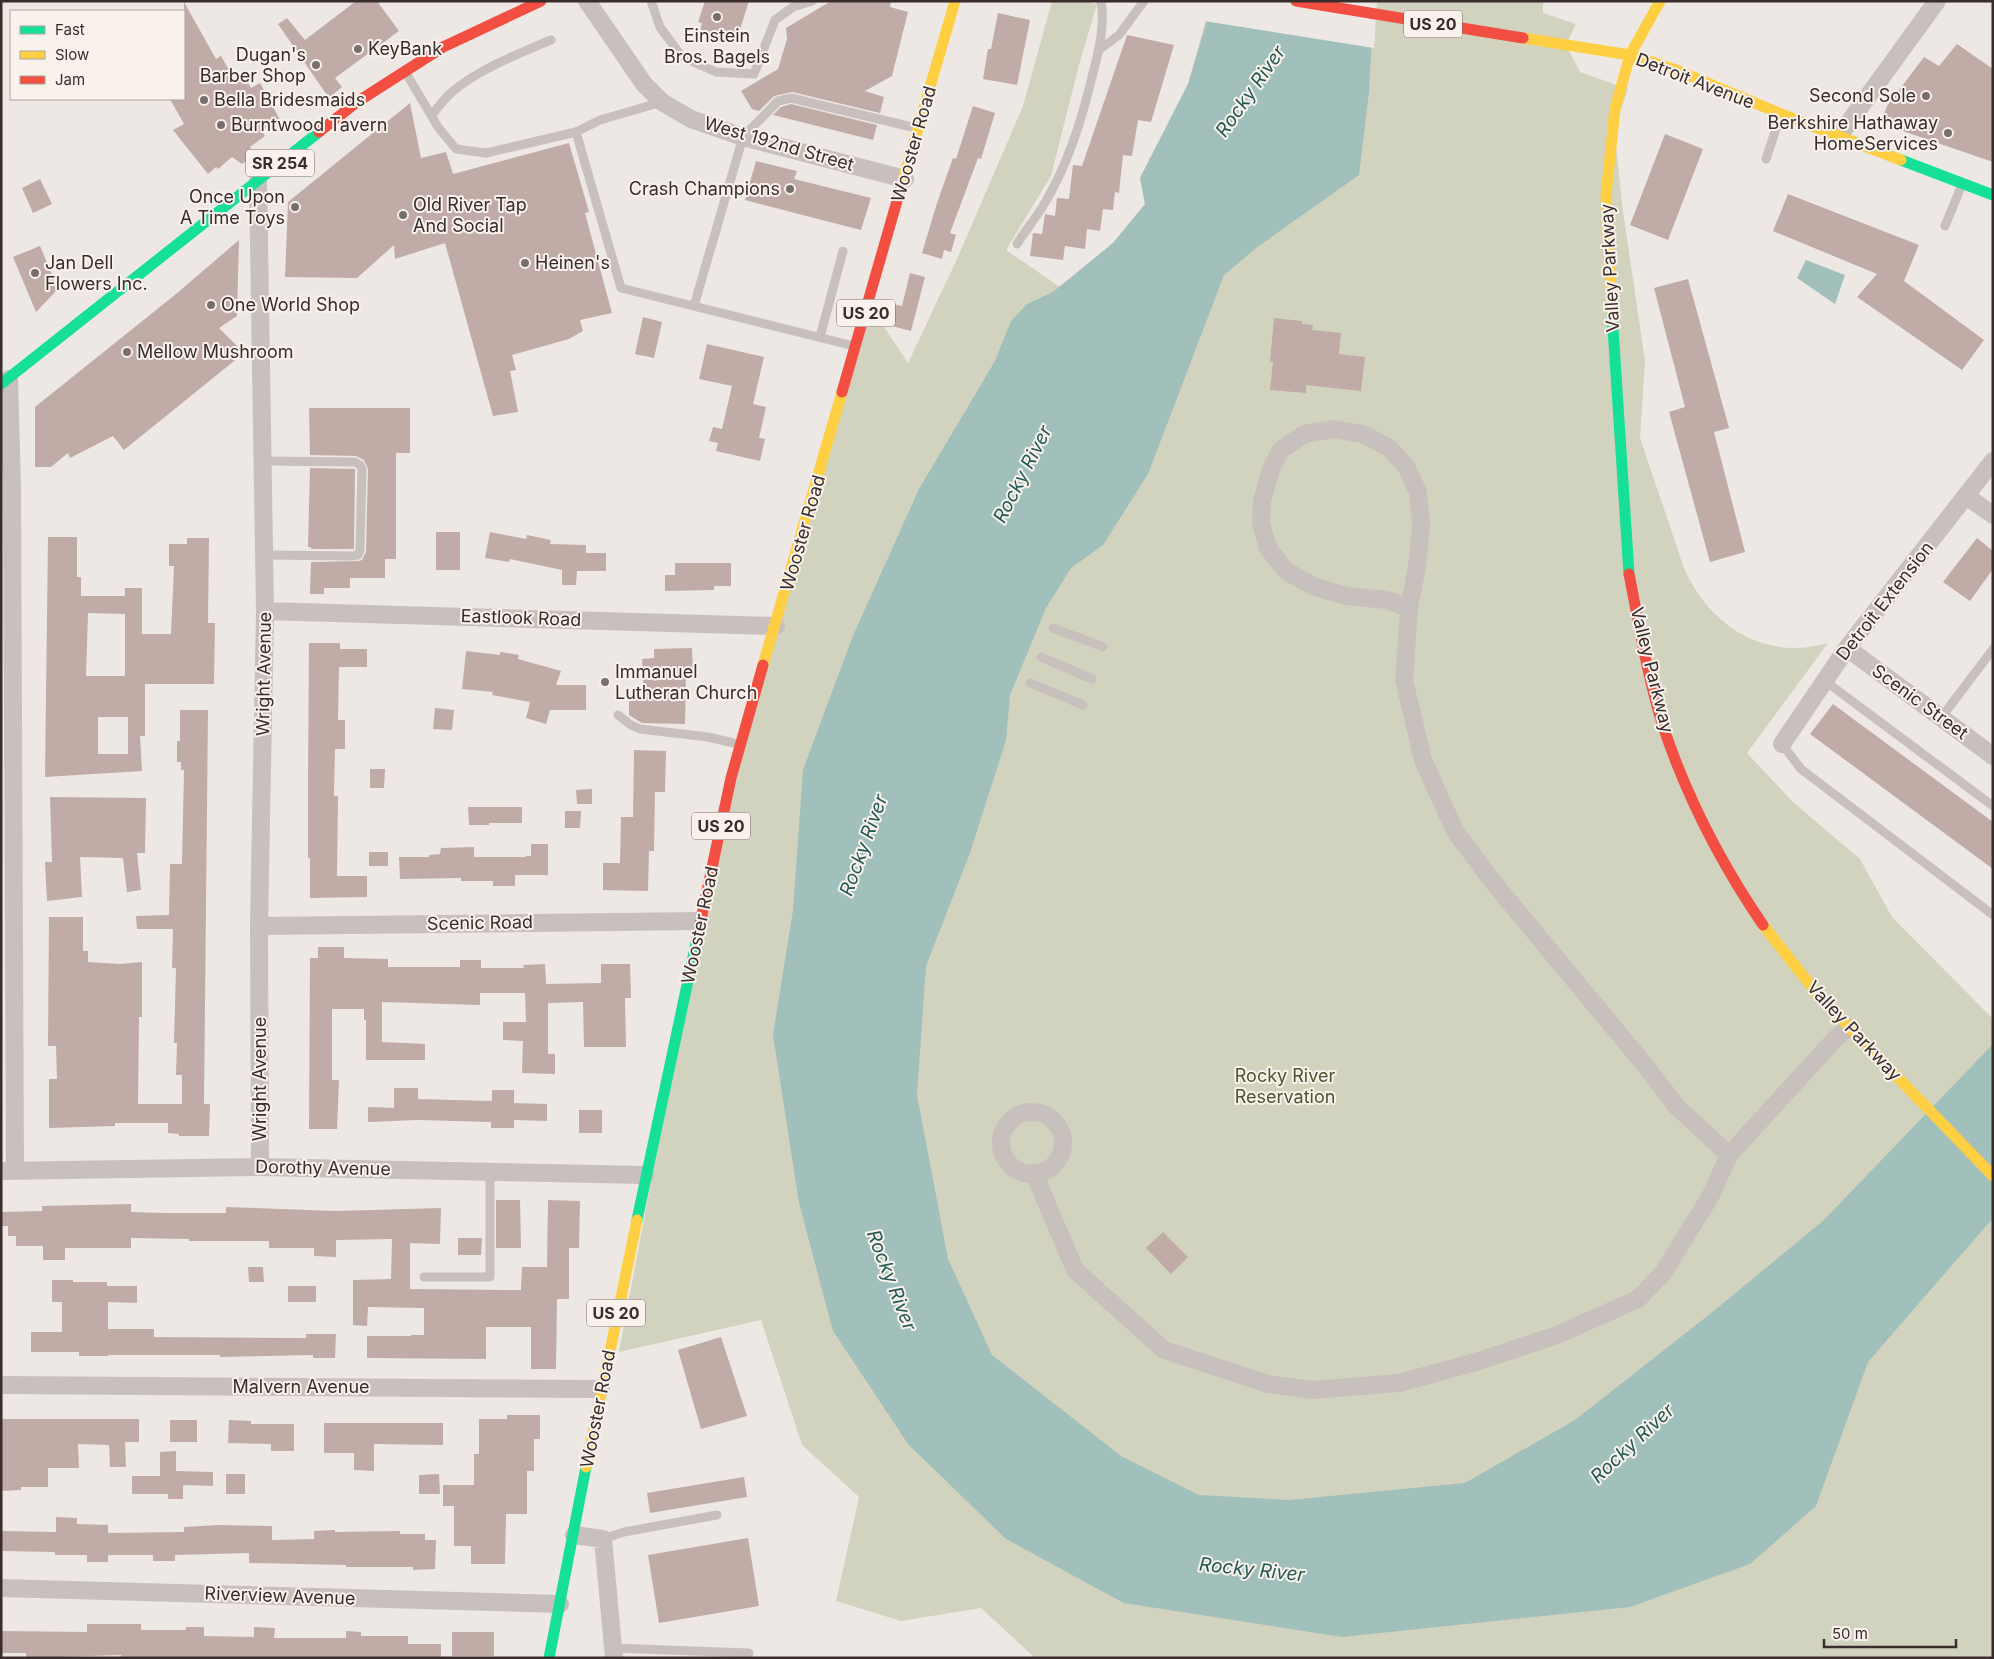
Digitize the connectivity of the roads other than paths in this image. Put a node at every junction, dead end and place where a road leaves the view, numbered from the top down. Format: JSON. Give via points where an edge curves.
{"nodes":[{"id":1,"x":541,"y":1,"type":"edge"},
{"id":2,"x":587,"y":1,"type":"edge"},
{"id":3,"x":652,"y":1,"type":"edge"},
{"id":4,"x":812,"y":1,"type":"edge"},
{"id":5,"x":955,"y":1,"type":"edge"},
{"id":6,"x":1101,"y":1,"type":"edge"},
{"id":7,"x":1144,"y":1,"type":"edge"},
{"id":8,"x":1296,"y":1,"type":"edge"},
{"id":9,"x":1660,"y":1,"type":"edge"},
{"id":10,"x":1937,"y":1,"type":"edge"},
{"id":11,"x":551,"y":40,"type":"dead end"},
{"id":12,"x":1099,"y":50,"type":"junction"},
{"id":13,"x":1630,"y":55,"type":"junction"},
{"id":14,"x":405,"y":70,"type":"junction"},
{"id":15,"x":662,"y":102,"type":"junction"},
{"id":16,"x":1781,"y":114,"type":"junction"},
{"id":17,"x":432,"y":115,"type":"junction"},
{"id":18,"x":918,"y":129,"type":"junction"},
{"id":19,"x":576,"y":132,"type":"junction"},
{"id":20,"x":1839,"y":136,"type":"junction"},
{"id":21,"x":743,"y":137,"type":"junction"},
{"id":22,"x":1766,"y":159,"type":"dead end"},
{"id":23,"x":905,"y":179,"type":"junction"},
{"id":24,"x":258,"y":181,"type":"junction"},
{"id":25,"x":1962,"y":183,"type":"junction"},
{"id":26,"x":1993,"y":195,"type":"edge"},
{"id":27,"x":1945,"y":226,"type":"dead end"},
{"id":28,"x":1017,"y":244,"type":"dead end"},
{"id":29,"x":843,"y":251,"type":"dead end"},
{"id":30,"x":694,"y":306,"type":"junction"},
{"id":31,"x":820,"y":337,"type":"junction"},
{"id":32,"x":856,"y":346,"type":"junction"},
{"id":33,"x":5,"y":382,"type":"edge"},
{"id":34,"x":263,"y":461,"type":"junction"},
{"id":35,"x":1993,"y":461,"type":"edge"},
{"id":36,"x":1966,"y":496,"type":"junction"},
{"id":37,"x":1993,"y":516,"type":"edge"},
{"id":38,"x":264,"y":555,"type":"junction"},
{"id":39,"x":1409,"y":608,"type":"junction"},
{"id":40,"x":265,"y":610,"type":"junction"},
{"id":41,"x":776,"y":626,"type":"junction"},
{"id":42,"x":1053,"y":628,"type":"dead end"},
{"id":43,"x":1103,"y":647,"type":"dead end"},
{"id":44,"x":1847,"y":648,"type":"junction"},
{"id":45,"x":1993,"y":650,"type":"edge"},
{"id":46,"x":1041,"y":657,"type":"dead end"},
{"id":47,"x":1092,"y":679,"type":"dead end"},
{"id":48,"x":1825,"y":681,"type":"junction"},
{"id":49,"x":1030,"y":683,"type":"dead end"},
{"id":50,"x":1083,"y":706,"type":"dead end"},
{"id":51,"x":618,"y":715,"type":"dead end"},
{"id":52,"x":1941,"y":718,"type":"junction"},
{"id":53,"x":1782,"y":744,"type":"joint"},
{"id":54,"x":741,"y":745,"type":"junction"},
{"id":55,"x":1993,"y":756,"type":"edge"},
{"id":56,"x":1993,"y":806,"type":"edge"},
{"id":57,"x":1993,"y":914,"type":"edge"},
{"id":58,"x":701,"y":921,"type":"junction"},
{"id":59,"x":259,"y":926,"type":"junction"},
{"id":60,"x":1849,"y":1027,"type":"junction"},
{"id":61,"x":1729,"y":1155,"type":"junction"},
{"id":62,"x":260,"y":1167,"type":"junction"},
{"id":63,"x":8,"y":1171,"type":"edge"},
{"id":64,"x":490,"y":1172,"type":"junction"},
{"id":65,"x":1034,"y":1173,"type":"dead end"},
{"id":66,"x":645,"y":1175,"type":"junction"},
{"id":67,"x":1993,"y":1176,"type":"edge"},
{"id":68,"x":424,"y":1277,"type":"dead end"},
{"id":69,"x":1,"y":1384,"type":"edge"},
{"id":70,"x":601,"y":1389,"type":"junction"},
{"id":71,"x":717,"y":1515,"type":"dead end"},
{"id":72,"x":574,"y":1535,"type":"junction"},
{"id":73,"x":603,"y":1539,"type":"junction"},
{"id":74,"x":1,"y":1588,"type":"edge"},
{"id":75,"x":560,"y":1604,"type":"junction"},
{"id":76,"x":613,"y":1653,"type":"edge"},
{"id":77,"x":749,"y":1653,"type":"dead end"},
{"id":78,"x":549,"y":1658,"type":"edge"}],
"edges":[{"from":1,"to":14,"type":"main road","number":"SR 254","via":[[443,47]]},
{"from":2,"to":15,"type":"street","name":"West 192nd Street","via":[[644,84]]},
{"from":3,"to":4,"type":"lane","via":[[660,27],[682,58],[716,72],[754,74],[775,20],[792,8]]},
{"from":5,"to":18,"type":"main road","name":"Wooster Road","number":"US 20"},
{"from":6,"to":12,"type":"lane"},
{"from":7,"to":12,"type":"lane","via":[[1119,35]]},
{"from":8,"to":13,"type":"main road","name":"Detroit Avenue","number":"US 20"},
{"from":9,"to":13,"type":"main road","name":"Valley Parkway"},
{"from":10,"to":20,"type":"street"},
{"from":11,"to":17,"type":"lane","via":[[469,80],[452,92]]},
{"from":12,"to":28,"type":"lane","via":[[1086,104],[1067,158],[1043,205]]},
{"from":13,"to":16,"type":"main road","name":"Detroit Avenue","via":[[1679,71]]},
{"from":13,"to":60,"type":"main road","name":"Valley Parkway","via":[[1615,109],[1606,195],[1629,572],[1646,660],[1662,722],[1684,784],[1712,842],[1765,928],[1799,972]]},
{"from":14,"to":17,"type":"lane"},
{"from":14,"to":24,"type":"main road","number":"SR 254","via":[[357,102]]},
{"from":15,"to":19,"type":"lane","via":[[600,120]]},
{"from":15,"to":21,"type":"street","name":"West 192nd Street","via":[[691,119]]},
{"from":16,"to":20,"type":"main road","name":"Detroit Avenue"},
{"from":16,"to":22,"type":"lane"},
{"from":17,"to":19,"type":"lane","via":[[456,148],[486,153]]},
{"from":18,"to":21,"type":"lane","via":[[791,98],[778,101]]},
{"from":18,"to":23,"type":"main road","name":"Wooster Road","number":"US 20"},
{"from":19,"to":30,"type":"lane","via":[[621,288]]},
{"from":20,"to":25,"type":"main road","name":"Detroit Avenue"},
{"from":21,"to":23,"type":"street","name":"West 192nd Street"},
{"from":21,"to":30,"type":"lane"},
{"from":23,"to":32,"type":"main road","name":"Wooster Road","number":"US 20"},
{"from":24,"to":33,"type":"main road","number":"SR 254"},
{"from":24,"to":34,"type":"street","name":"Wright Avenue"},
{"from":25,"to":26,"type":"main road","name":"Detroit Avenue"},
{"from":25,"to":27,"type":"lane"},
{"from":29,"to":31,"type":"lane"},
{"from":30,"to":31,"type":"lane"},
{"from":31,"to":32,"type":"lane"},
{"from":32,"to":41,"type":"main road","name":"Wooster Road","number":"US 20"},
{"from":33,"to":63,"type":"street","via":[[12,486]]},
{"from":34,"to":38,"type":"street","name":"Wright Avenue"},
{"from":34,"to":38,"type":"lane","via":[[356,462],[362,469],[358,555]]},
{"from":35,"to":36,"type":"street","name":"Detroit Extension"},
{"from":36,"to":37,"type":"street"},
{"from":36,"to":44,"type":"street","name":"Detroit Extension"},
{"from":38,"to":40,"type":"street","name":"Wright Avenue"},
{"from":39,"to":39,"type":"street","via":[[1421,525],[1418,492],[1406,466],[1389,448],[1363,434],[1334,429],[1304,434],[1281,450],[1264,492],[1261,523],[1268,548],[1286,572],[1315,587],[1347,596],[1387,600]]},
{"from":39,"to":61,"type":"street","via":[[1404,680],[1423,760],[1455,831],[1677,1106]]},
{"from":40,"to":41,"type":"street","name":"Eastlook Road"},
{"from":40,"to":59,"type":"street","name":"Wright Avenue"},
{"from":41,"to":54,"type":"main road","name":"Wooster Road","number":"US 20"},
{"from":42,"to":43,"type":"lane"},
{"from":44,"to":48,"type":"street","name":"Detroit Extension"},
{"from":44,"to":52,"type":"street","name":"Scenic Street"},
{"from":45,"to":52,"type":"lane"},
{"from":46,"to":47,"type":"lane"},
{"from":48,"to":53,"type":"street","name":"Detroit Extension"},
{"from":48,"to":56,"type":"lane"},
{"from":49,"to":50,"type":"lane"},
{"from":51,"to":54,"type":"lane","via":[[640,728]]},
{"from":52,"to":55,"type":"street","name":"Scenic Street"},
{"from":53,"to":57,"type":"lane","via":[[1801,769]]},
{"from":54,"to":58,"type":"main road","name":"Wooster Road","number":"US 20"},
{"from":58,"to":59,"type":"street","name":"Scenic Road"},
{"from":58,"to":66,"type":"main road","name":"Wooster Road","number":"US 20"},
{"from":59,"to":62,"type":"street","name":"Wright Avenue"},
{"from":60,"to":61,"type":"street"},
{"from":60,"to":67,"type":"main road","name":"Valley Parkway"},
{"from":61,"to":65,"type":"street","via":[[1710,1197],[1662,1273],[1638,1299],[1557,1335],[1479,1361],[1399,1383],[1312,1390],[1268,1384],[1164,1350],[1075,1270]]},
{"from":62,"to":63,"type":"street","name":"Dorothy Avenue"},
{"from":62,"to":64,"type":"street","name":"Dorothy Avenue"},
{"from":64,"to":66,"type":"street","name":"Dorothy Avenue"},
{"from":64,"to":68,"type":"lane","via":[[490,1277]]},
{"from":66,"to":70,"type":"main road","name":"Wooster Road","number":"US 20"},
{"from":69,"to":70,"type":"street","name":"Malvern Avenue"},
{"from":70,"to":72,"type":"main road","name":"Wooster Road","number":"US 20"},
{"from":71,"to":73,"type":"lane","via":[[624,1532]]},
{"from":72,"to":73,"type":"street"},
{"from":72,"to":75,"type":"main road","name":"Wooster Road","number":"US 20"},
{"from":73,"to":76,"type":"street"},
{"from":74,"to":75,"type":"street","name":"Riverview Avenue"},
{"from":75,"to":78,"type":"main road","name":"Wooster Road","number":"US 20"},
{"from":76,"to":77,"type":"lane"}]}
